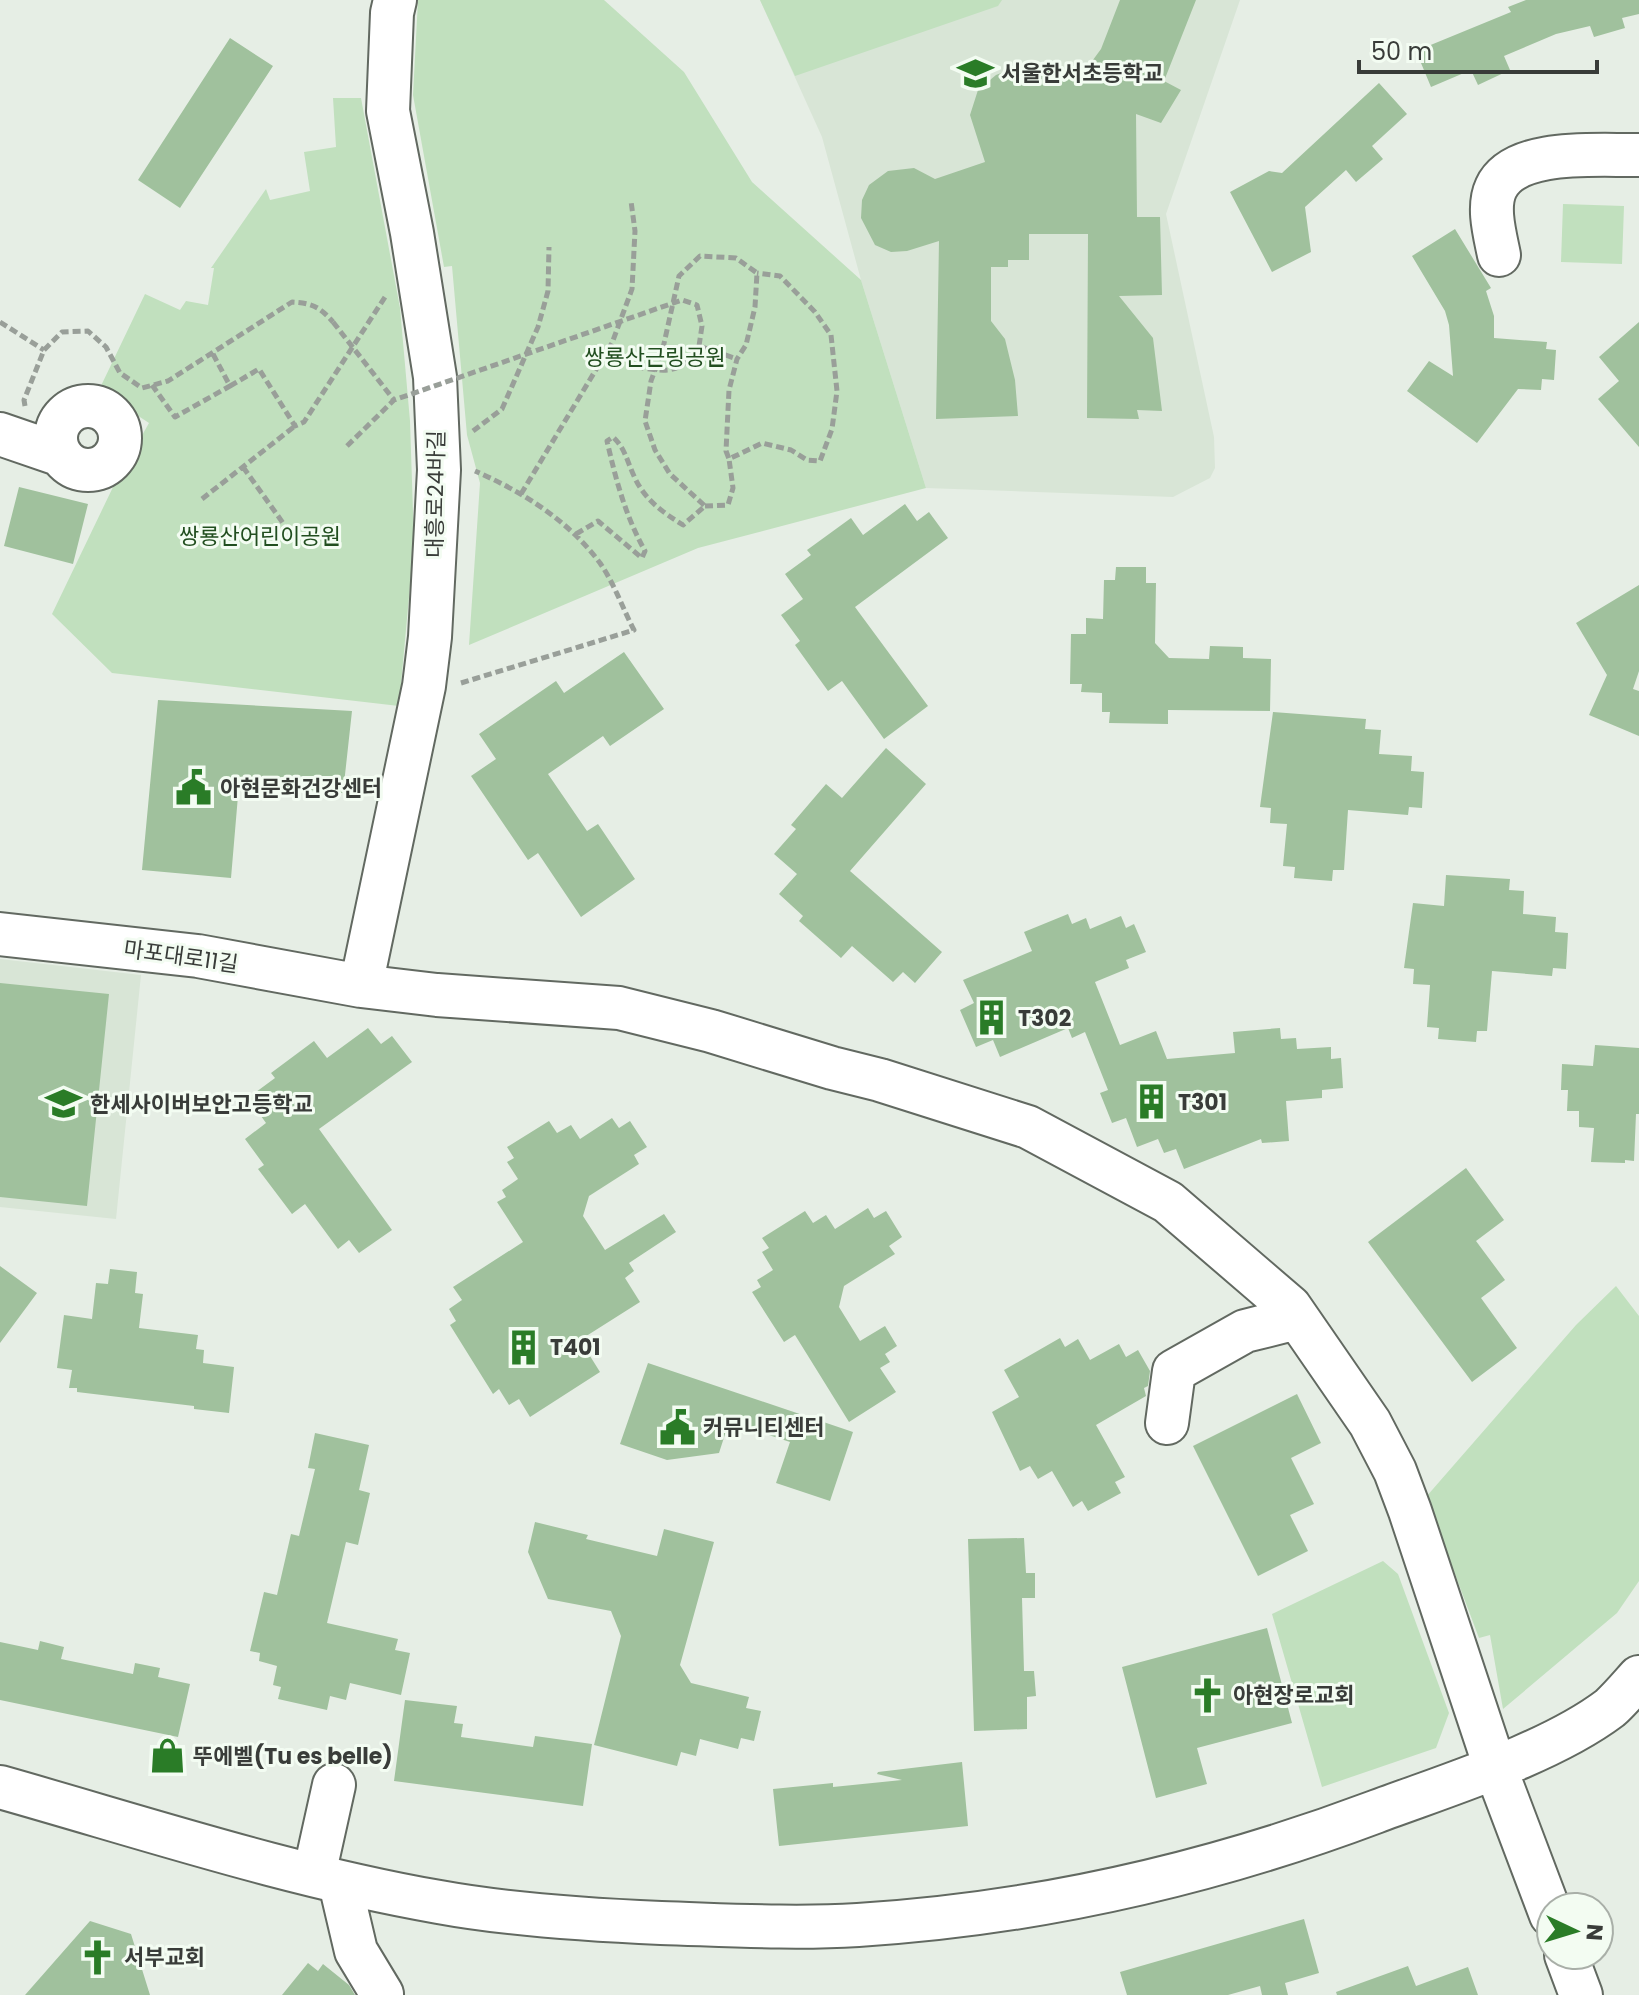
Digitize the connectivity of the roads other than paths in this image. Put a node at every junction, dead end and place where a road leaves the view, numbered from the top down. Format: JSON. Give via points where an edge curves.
{"nodes":[{"id":1,"x":395,"y":0,"type":"edge"},
{"id":2,"x":1639,"y":155,"type":"edge"},
{"id":3,"x":1499,"y":255,"type":"dead end"},
{"id":4,"x":0,"y":934,"type":"edge"},
{"id":5,"x":361,"y":986,"type":"junction"},
{"id":6,"x":1297,"y":1318,"type":"junction"},
{"id":7,"x":1167,"y":1423,"type":"dead end"},
{"id":8,"x":1639,"y":1677,"type":"edge"},
{"id":9,"x":1495,"y":1767,"type":"junction"},
{"id":10,"x":334,"y":1785,"type":"dead end"},
{"id":11,"x":0,"y":1787,"type":"edge"},
{"id":12,"x":327,"y":1879,"type":"junction"},
{"id":13,"x":1542,"y":1891,"type":"edge"},
{"id":14,"x":1572,"y":1971,"type":"edge"},
{"id":15,"x":382,"y":1994,"type":"edge"},
{"id":16,"x":1581,"y":1995,"type":"edge"}],
"edges":[{"from":1,"to":5,"type":"street","name":"대흥로24바길","via":[[388,111],[435,377],[438,452],[424,686]]},
{"from":2,"to":3,"type":"street","via":[[1549,157],[1510,169],[1495,189],[1492,217]]},
{"from":4,"to":5,"type":"street","name":"마포대로11길","via":[[198,956]]},
{"from":5,"to":6,"type":"street","name":"마포대로11길","via":[[619,1008],[1028,1127],[1168,1202]]},
{"from":6,"to":7,"type":"street","via":[[1245,1331],[1174,1371]]},
{"from":6,"to":9,"type":"street","name":"마포대로11길","via":[[1370,1423],[1395,1471]]},
{"from":8,"to":9,"type":"street","via":[[1611,1707]]},
{"from":9,"to":12,"type":"street","via":[[1339,1826],[1150,1883],[987,1912],[873,1923],[762,1927],[604,1921],[443,1903]]},
{"from":9,"to":13,"type":"street","name":"마포대로11길"},
{"from":10,"to":12,"type":"street"},
{"from":11,"to":12,"type":"street"},
{"from":12,"to":15,"type":"street","via":[[356,1951]]},
{"from":14,"to":16,"type":"street"}]}
